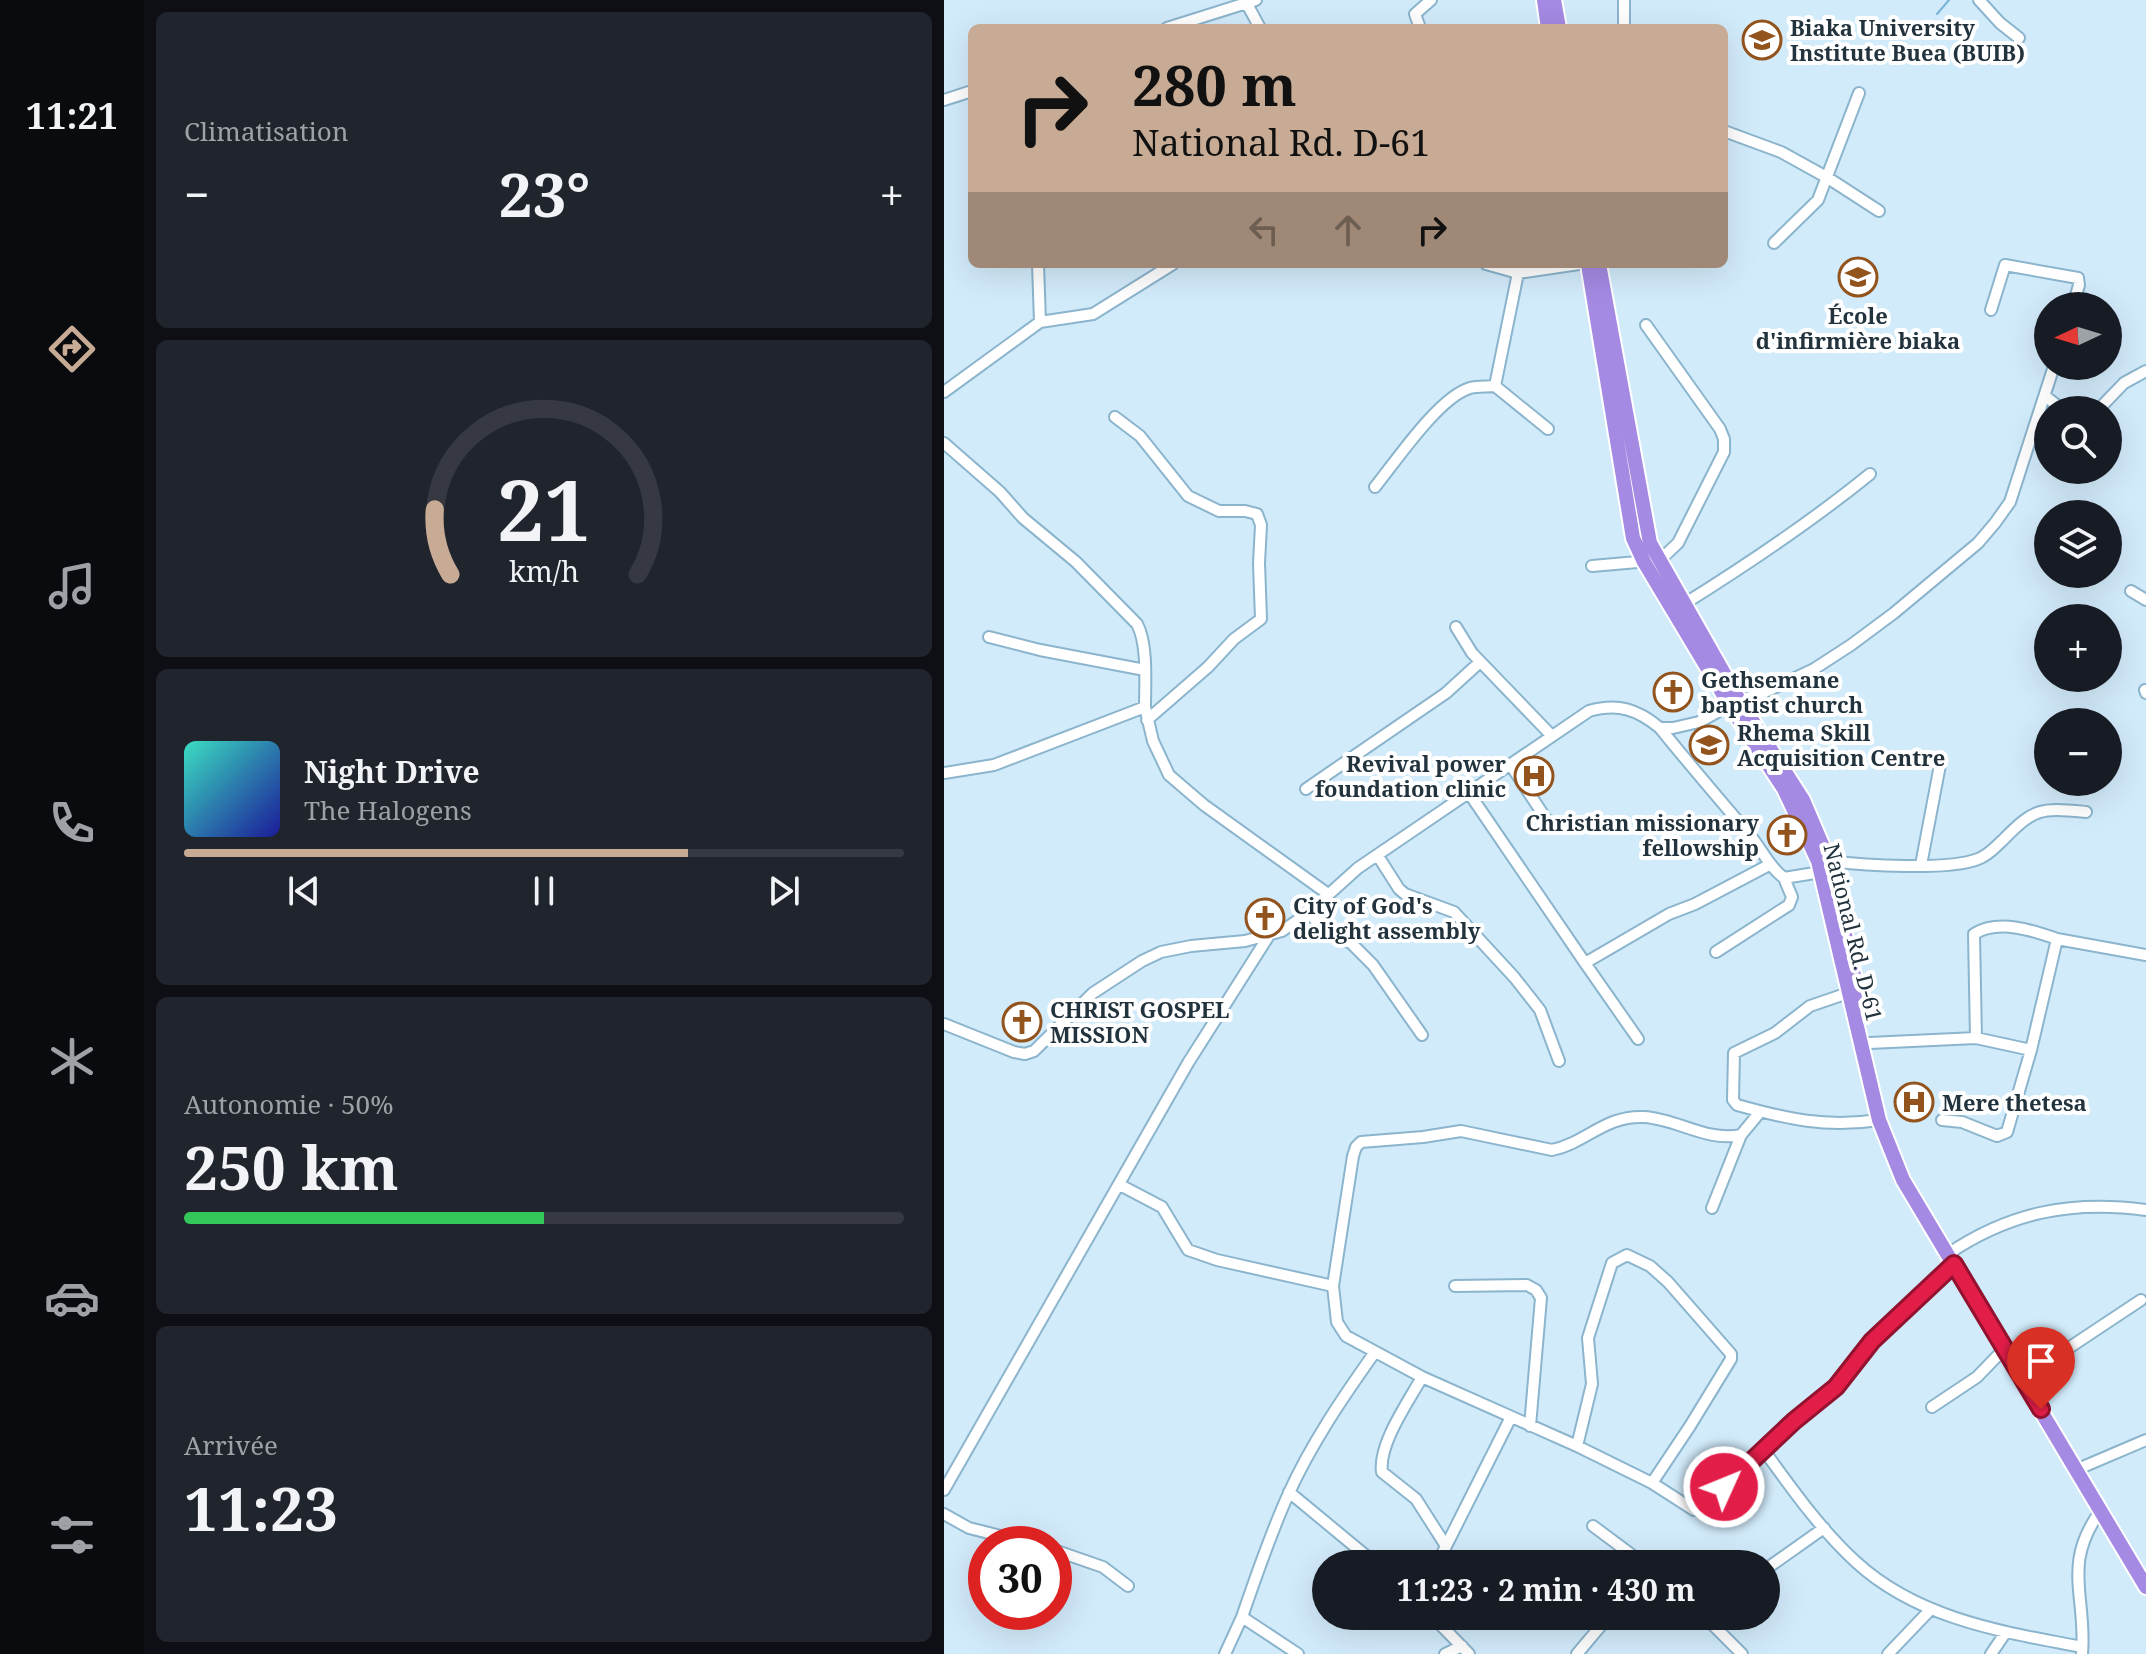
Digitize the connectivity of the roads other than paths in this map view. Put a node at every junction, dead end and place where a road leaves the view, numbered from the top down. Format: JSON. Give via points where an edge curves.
{"nodes":[{"id":1,"x":1431,"y":0,"type":"edge"},
{"id":2,"x":1544,"y":0,"type":"edge"},
{"id":3,"x":1554,"y":0,"type":"edge"},
{"id":4,"x":1624,"y":0,"type":"edge"},
{"id":5,"x":1979,"y":0,"type":"edge"},
{"id":6,"x":1251,"y":2,"type":"edge"},
{"id":7,"x":1180,"y":24,"type":"edge"},
{"id":8,"x":1259,"y":24,"type":"edge"},
{"id":9,"x":1419,"y":24,"type":"edge"},
{"id":10,"x":1547,"y":24,"type":"edge"},
{"id":11,"x":1558,"y":24,"type":"edge"},
{"id":12,"x":1624,"y":24,"type":"edge"},
{"id":13,"x":2019,"y":38,"type":"dead end"},
{"id":14,"x":968,"y":92,"type":"edge"},
{"id":15,"x":1859,"y":93,"type":"dead end"},
{"id":16,"x":944,"y":100,"type":"edge"},
{"id":17,"x":1728,"y":132,"type":"edge"},
{"id":18,"x":1828,"y":178,"type":"junction"},
{"id":19,"x":1879,"y":211,"type":"dead end"},
{"id":20,"x":1774,"y":243,"type":"dead end"},
{"id":21,"x":1038,"y":268,"type":"edge"},
{"id":22,"x":1167,"y":268,"type":"edge"},
{"id":23,"x":1500,"y":268,"type":"edge"},
{"id":24,"x":1552,"y":268,"type":"edge"},
{"id":25,"x":1589,"y":268,"type":"edge"},
{"id":26,"x":1600,"y":268,"type":"edge"},
{"id":27,"x":1518,"y":273,"type":"junction"},
{"id":28,"x":2077,"y":292,"type":"edge"},
{"id":29,"x":1991,"y":310,"type":"dead end"},
{"id":30,"x":1040,"y":322,"type":"junction"},
{"id":31,"x":1646,"y":325,"type":"dead end"},
{"id":32,"x":2146,"y":371,"type":"edge"},
{"id":33,"x":2050,"y":380,"type":"edge"},
{"id":34,"x":1495,"y":386,"type":"junction"},
{"id":35,"x":944,"y":392,"type":"edge"},
{"id":36,"x":2045,"y":396,"type":"edge"},
{"id":37,"x":2111,"y":396,"type":"edge"},
{"id":38,"x":1115,"y":417,"type":"dead end"},
{"id":39,"x":1548,"y":429,"type":"dead end"},
{"id":40,"x":2034,"y":429,"type":"edge"},
{"id":41,"x":944,"y":443,"type":"edge"},
{"id":42,"x":1870,"y":474,"type":"dead end"},
{"id":43,"x":1375,"y":487,"type":"dead end"},
{"id":44,"x":1660,"y":560,"type":"junction"},
{"id":45,"x":1644,"y":562,"type":"junction"},
{"id":46,"x":1592,"y":566,"type":"dead end"},
{"id":47,"x":2131,"y":591,"type":"dead end"},
{"id":48,"x":2146,"y":600,"type":"edge"},
{"id":49,"x":1684,"y":604,"type":"junction"},
{"id":50,"x":1456,"y":627,"type":"dead end"},
{"id":51,"x":989,"y":637,"type":"dead end"},
{"id":52,"x":1480,"y":662,"type":"junction"},
{"id":53,"x":1145,"y":670,"type":"junction"},
{"id":54,"x":1734,"y":702,"type":"junction"},
{"id":55,"x":1145,"y":707,"type":"junction"},
{"id":56,"x":1147,"y":720,"type":"junction"},
{"id":57,"x":1660,"y":728,"type":"junction"},
{"id":58,"x":1551,"y":735,"type":"junction"},
{"id":59,"x":1510,"y":764,"type":"junction"},
{"id":60,"x":1940,"y":765,"type":"dead end"},
{"id":61,"x":944,"y":773,"type":"edge"},
{"id":62,"x":1306,"y":789,"type":"dead end"},
{"id":63,"x":1469,"y":793,"type":"junction"},
{"id":64,"x":2086,"y":812,"type":"dead end"},
{"id":65,"x":1550,"y":825,"type":"dead end"},
{"id":66,"x":1378,"y":856,"type":"junction"},
{"id":67,"x":1769,"y":865,"type":"junction"},
{"id":68,"x":1921,"y":865,"type":"junction"},
{"id":69,"x":1825,"y":866,"type":"junction"},
{"id":70,"x":1784,"y":878,"type":"junction"},
{"id":71,"x":1328,"y":894,"type":"junction"},
{"id":72,"x":1308,"y":913,"type":"junction"},
{"id":73,"x":1268,"y":937,"type":"junction"},
{"id":74,"x":2057,"y":939,"type":"junction"},
{"id":75,"x":1716,"y":952,"type":"dead end"},
{"id":76,"x":2146,"y":955,"type":"edge"},
{"id":77,"x":1585,"y":963,"type":"junction"},
{"id":78,"x":1848,"y":993,"type":"junction"},
{"id":79,"x":944,"y":1024,"type":"edge"},
{"id":80,"x":1422,"y":1035,"type":"dead end"},
{"id":81,"x":1976,"y":1038,"type":"junction"},
{"id":82,"x":1638,"y":1039,"type":"dead end"},
{"id":83,"x":1869,"y":1043,"type":"junction"},
{"id":84,"x":2031,"y":1050,"type":"junction"},
{"id":85,"x":1559,"y":1061,"type":"dead end"},
{"id":86,"x":1760,"y":1112,"type":"junction"},
{"id":87,"x":1879,"y":1120,"type":"junction"},
{"id":88,"x":1942,"y":1120,"type":"dead end"},
{"id":89,"x":1741,"y":1135,"type":"junction"},
{"id":90,"x":1120,"y":1185,"type":"junction"},
{"id":91,"x":1712,"y":1208,"type":"dead end"},
{"id":92,"x":2146,"y":1210,"type":"edge"},
{"id":93,"x":1952,"y":1256,"type":"junction"},
{"id":94,"x":1333,"y":1286,"type":"junction"},
{"id":95,"x":1455,"y":1286,"type":"dead end"},
{"id":96,"x":2141,"y":1300,"type":"dead end"},
{"id":97,"x":2005,"y":1348,"type":"junction"},
{"id":98,"x":1375,"y":1352,"type":"junction"},
{"id":99,"x":2031,"y":1373,"type":"junction"},
{"id":100,"x":1422,"y":1377,"type":"junction"},
{"id":101,"x":1932,"y":1407,"type":"dead end"},
{"id":102,"x":1511,"y":1417,"type":"junction"},
{"id":103,"x":1530,"y":1426,"type":"junction"},
{"id":104,"x":2146,"y":1440,"type":"edge"},
{"id":105,"x":1577,"y":1446,"type":"junction"},
{"id":106,"x":1763,"y":1449,"type":"junction"},
{"id":107,"x":2085,"y":1466,"type":"junction"},
{"id":108,"x":1652,"y":1483,"type":"junction"},
{"id":109,"x":944,"y":1490,"type":"edge"},
{"id":110,"x":1289,"y":1492,"type":"junction"},
{"id":111,"x":2101,"y":1510,"type":"junction"},
{"id":112,"x":944,"y":1514,"type":"edge"},
{"id":113,"x":1593,"y":1526,"type":"dead end"},
{"id":114,"x":968,"y":1527,"type":"edge"},
{"id":115,"x":1824,"y":1528,"type":"junction"},
{"id":116,"x":1446,"y":1546,"type":"junction"},
{"id":117,"x":1359,"y":1550,"type":"edge"},
{"id":118,"x":1444,"y":1550,"type":"edge"},
{"id":119,"x":1625,"y":1550,"type":"edge"},
{"id":120,"x":1072,"y":1556,"type":"edge"},
{"id":121,"x":1780,"y":1559,"type":"edge"},
{"id":122,"x":2146,"y":1570,"type":"edge"},
{"id":123,"x":1128,"y":1586,"type":"dead end"},
{"id":124,"x":2146,"y":1587,"type":"edge"},
{"id":125,"x":1931,"y":1609,"type":"junction"},
{"id":126,"x":1242,"y":1617,"type":"junction"},
{"id":127,"x":1446,"y":1630,"type":"edge"},
{"id":128,"x":1597,"y":1630,"type":"edge"},
{"id":129,"x":1719,"y":1630,"type":"edge"},
{"id":130,"x":2006,"y":1632,"type":"junction"},
{"id":131,"x":1466,"y":1650,"type":"edge"},
{"id":132,"x":2082,"y":1650,"type":"edge"},
{"id":133,"x":1225,"y":1654,"type":"edge"},
{"id":134,"x":1298,"y":1654,"type":"edge"},
{"id":135,"x":1445,"y":1654,"type":"edge"},
{"id":136,"x":1577,"y":1654,"type":"edge"},
{"id":137,"x":1742,"y":1654,"type":"edge"},
{"id":138,"x":1888,"y":1654,"type":"edge"},
{"id":139,"x":1991,"y":1654,"type":"edge"}],
"edges":[{"from":1,"to":9,"type":"street","via":[[1415,14]]},
{"from":2,"to":10,"type":"highway"},
{"from":3,"to":11,"type":"highway"},
{"from":4,"to":12,"type":"street"},
{"from":5,"to":13,"type":"street"},
{"from":6,"to":7,"type":"street"},
{"from":6,"to":8,"type":"street"},
{"from":14,"to":16,"type":"street"},
{"from":15,"to":18,"type":"street"},
{"from":17,"to":18,"type":"street","via":[[1781,152]]},
{"from":18,"to":19,"type":"street"},
{"from":18,"to":20,"type":"street","via":[[1818,200]]},
{"from":21,"to":30,"type":"street"},
{"from":22,"to":30,"type":"street","via":[[1093,314]]},
{"from":23,"to":27,"type":"street"},
{"from":24,"to":27,"type":"street"},
{"from":25,"to":45,"type":"highway","name":"National Rd. D-61","via":[[1633,538]]},
{"from":26,"to":44,"type":"highway","name":"National Rd. D-61","via":[[1646,530]]},
{"from":27,"to":34,"type":"street"},
{"from":28,"to":29,"type":"street","via":[[2078,278],[2005,265]]},
{"from":30,"to":35,"type":"street"},
{"from":31,"to":44,"type":"street","via":[[1724,439],[1724,452],[1678,543]]},
{"from":32,"to":37,"type":"street"},
{"from":33,"to":36,"type":"street"},
{"from":34,"to":39,"type":"street"},
{"from":34,"to":43,"type":"street","via":[[1469,388],[1447,403]]},
{"from":38,"to":56,"type":"street","via":[[1140,436],[1188,496],[1219,511],[1257,514],[1261,525],[1261,619]]},
{"from":40,"to":54,"type":"street","via":[[2010,502],[1978,543],[1851,645],[1786,683]]},
{"from":41,"to":53,"type":"street","via":[[1137,624]]},
{"from":42,"to":49,"type":"street"},
{"from":44,"to":45,"type":"street"},
{"from":44,"to":49,"type":"highway","name":"National Rd. D-61"},
{"from":45,"to":46,"type":"street"},
{"from":45,"to":54,"type":"highway","name":"National Rd. D-61"},
{"from":47,"to":48,"type":"street"},
{"from":49,"to":54,"type":"highway","name":"National Rd. D-61"},
{"from":50,"to":52,"type":"street"},
{"from":51,"to":53,"type":"street"},
{"from":52,"to":58,"type":"street"},
{"from":52,"to":62,"type":"street","via":[[1446,693]]},
{"from":53,"to":55,"type":"street"},
{"from":54,"to":57,"type":"street","via":[[1699,722]]},
{"from":54,"to":69,"type":"highway","name":"National Rd. D-61","via":[[1803,800]]},
{"from":55,"to":56,"type":"street"},
{"from":55,"to":61,"type":"street","via":[[994,765]]},
{"from":56,"to":71,"type":"street","via":[[1169,775]]},
{"from":57,"to":58,"type":"street","via":[[1617,706],[1589,711]]},
{"from":57,"to":67,"type":"street"},
{"from":58,"to":59,"type":"street"},
{"from":59,"to":63,"type":"street"},
{"from":59,"to":65,"type":"street"},
{"from":60,"to":68,"type":"street"},
{"from":63,"to":66,"type":"street"},
{"from":63,"to":77,"type":"street"},
{"from":64,"to":68,"type":"street","via":[[2039,810],[1988,855]]},
{"from":66,"to":71,"type":"street"},
{"from":66,"to":85,"type":"street","via":[[1399,889],[1454,912],[1514,977],[1540,1010]]},
{"from":67,"to":70,"type":"street"},
{"from":67,"to":77,"type":"street"},
{"from":68,"to":69,"type":"street"},
{"from":69,"to":70,"type":"street"},
{"from":69,"to":78,"type":"highway","name":"National Rd. D-61"},
{"from":69,"to":83,"type":"highway","name":"National Rd. D-61"},
{"from":70,"to":75,"type":"street","via":[[1792,897],[1789,905]]},
{"from":71,"to":72,"type":"street"},
{"from":72,"to":73,"type":"street"},
{"from":72,"to":80,"type":"street","via":[[1373,965]]},
{"from":73,"to":79,"type":"street","via":[[1191,946],[1142,961],[1093,993],[1025,1054]]},
{"from":73,"to":90,"type":"street","via":[[1188,1063]]},
{"from":74,"to":76,"type":"street"},
{"from":74,"to":81,"type":"street","via":[[2030,929],[1984,927],[1974,934]]},
{"from":74,"to":84,"type":"street"},
{"from":77,"to":82,"type":"street"},
{"from":78,"to":86,"type":"street","via":[[1810,1006],[1775,1033],[1734,1053],[1733,1100]]},
{"from":78,"to":87,"type":"highway","name":"National Rd. D-61"},
{"from":81,"to":83,"type":"street"},
{"from":81,"to":84,"type":"street"},
{"from":83,"to":93,"type":"highway","name":"National Rd. D-61","via":[[1899,1147]]},
{"from":84,"to":88,"type":"street","via":[[2007,1132],[1997,1136]]},
{"from":86,"to":87,"type":"street","via":[[1838,1125]]},
{"from":86,"to":89,"type":"street"},
{"from":87,"to":93,"type":"highway","name":"National Rd. D-61","via":[[1903,1180]]},
{"from":89,"to":91,"type":"street"},
{"from":89,"to":94,"type":"street","via":[[1709,1136],[1646,1117],[1602,1125],[1552,1150],[1461,1131],[1361,1142],[1353,1156]]},
{"from":90,"to":94,"type":"street","via":[[1162,1207],[1188,1250]]},
{"from":90,"to":109,"type":"street"},
{"from":92,"to":93,"type":"street","via":[[2045,1211],[1991,1228]]},
{"from":93,"to":97,"type":"highway","name":"National Rd. D-61"},
{"from":93,"to":99,"type":"highway","name":"National Rd. D-61"},
{"from":93,"to":106,"type":"street","via":[[1836,1387]]},
{"from":94,"to":98,"type":"street","via":[[1337,1322],[1346,1336]]},
{"from":95,"to":103,"type":"street","via":[[1527,1285],[1541,1298]]},
{"from":96,"to":99,"type":"street"},
{"from":97,"to":101,"type":"street","via":[[1977,1377]]},
{"from":97,"to":111,"type":"highway","name":"National Rd. D-61"},
{"from":98,"to":100,"type":"street"},
{"from":98,"to":110,"type":"street"},
{"from":99,"to":107,"type":"highway","name":"National Rd. D-61"},
{"from":100,"to":102,"type":"street"},
{"from":100,"to":116,"type":"street","via":[[1392,1433],[1382,1472],[1416,1499]]},
{"from":102,"to":103,"type":"street"},
{"from":102,"to":116,"type":"street"},
{"from":103,"to":105,"type":"street"},
{"from":104,"to":107,"type":"street"},
{"from":105,"to":108,"type":"street"},
{"from":105,"to":108,"type":"street","via":[[1592,1384],[1588,1338],[1612,1263],[1627,1255],[1668,1282],[1731,1354]]},
{"from":106,"to":108,"type":"street","via":[[1700,1510]]},
{"from":106,"to":115,"type":"street"},
{"from":107,"to":122,"type":"highway","name":"National Rd. D-61"},
{"from":110,"to":117,"type":"street"},
{"from":110,"to":126,"type":"street"},
{"from":111,"to":124,"type":"highway","name":"National Rd. D-61"},
{"from":111,"to":132,"type":"street","via":[[2078,1561]]},
{"from":112,"to":114,"type":"street"},
{"from":113,"to":119,"type":"street"},
{"from":115,"to":121,"type":"street"},
{"from":115,"to":125,"type":"street","via":[[1877,1579]]},
{"from":116,"to":118,"type":"street"},
{"from":120,"to":123,"type":"street","via":[[1103,1567]]},
{"from":125,"to":130,"type":"street"},
{"from":125,"to":138,"type":"street"},
{"from":126,"to":133,"type":"street"},
{"from":126,"to":134,"type":"street"},
{"from":127,"to":131,"type":"street"},
{"from":128,"to":136,"type":"street"},
{"from":129,"to":137,"type":"street"},
{"from":130,"to":132,"type":"street"},
{"from":130,"to":139,"type":"street"},
{"from":131,"to":135,"type":"street"}]}
